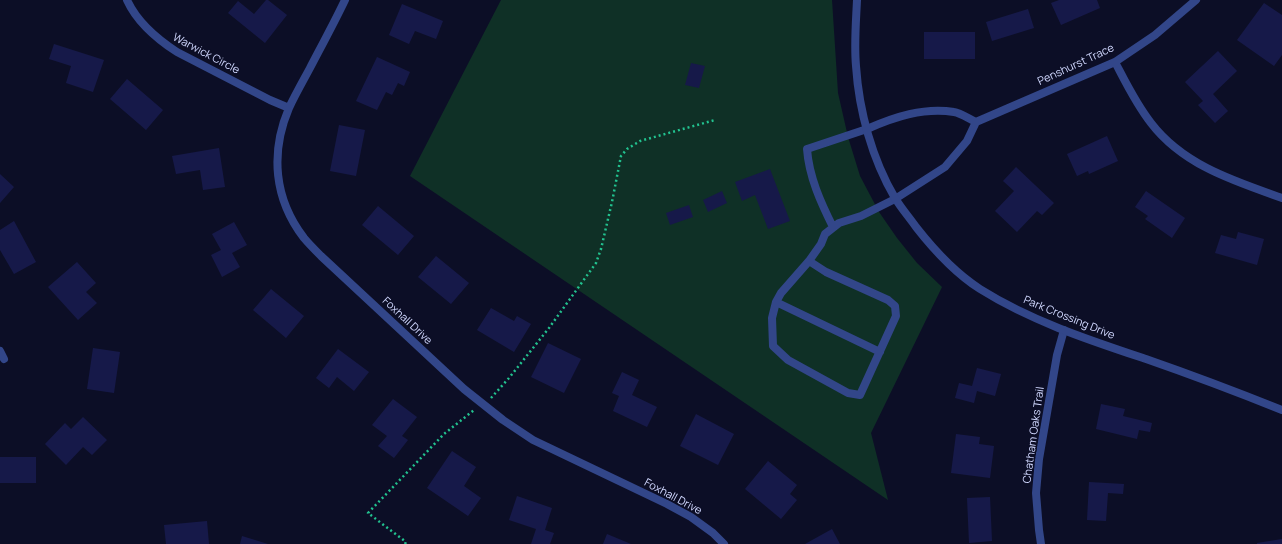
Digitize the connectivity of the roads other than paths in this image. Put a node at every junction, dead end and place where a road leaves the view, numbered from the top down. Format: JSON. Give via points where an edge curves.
{"nodes":[{"id":1,"x":127,"y":0,"type":"edge"},
{"id":2,"x":345,"y":0,"type":"edge"},
{"id":3,"x":857,"y":0,"type":"edge"},
{"id":4,"x":1196,"y":0,"type":"edge"},
{"id":5,"x":1115,"y":62,"type":"junction"},
{"id":6,"x":289,"y":108,"type":"junction"},
{"id":7,"x":976,"y":122,"type":"junction"},
{"id":8,"x":867,"y":129,"type":"junction"},
{"id":9,"x":1282,"y":198,"type":"edge"},
{"id":10,"x":895,"y":199,"type":"junction"},
{"id":11,"x":833,"y":227,"type":"junction"},
{"id":12,"x":809,"y":261,"type":"junction"},
{"id":13,"x":776,"y":302,"type":"junction"},
{"id":14,"x":1064,"y":330,"type":"junction"},
{"id":15,"x":0,"y":351,"type":"edge"},
{"id":16,"x":880,"y":352,"type":"junction"},
{"id":17,"x":4,"y":359,"type":"dead end"},
{"id":18,"x":1282,"y":410,"type":"edge"},
{"id":19,"x":724,"y":544,"type":"edge"},
{"id":20,"x":1041,"y":544,"type":"edge"}],
"edges":[{"from":1,"to":6,"type":"street","name":"Warwick Circle","via":[[138,18],[163,43]]},
{"from":2,"to":6,"type":"street","name":"Foxhall Drive"},
{"from":3,"to":8,"type":"street","name":"Park Crossing Drive","via":[[856,66]]},
{"from":4,"to":5,"type":"street","name":"Penshurst Trace","via":[[1155,35]]},
{"from":5,"to":7,"type":"street","name":"Penshurst Trace"},
{"from":5,"to":9,"type":"street","via":[[1151,124],[1170,144],[1209,170]]},
{"from":6,"to":19,"type":"street","name":"Foxhall Drive","via":[[282,128],[277,161],[280,191],[294,224],[321,256],[458,384],[503,420],[533,440],[691,517]]},
{"from":7,"to":8,"type":"street","via":[[955,112],[929,111],[893,118]]},
{"from":7,"to":10,"type":"street","via":[[967,141],[946,167]]},
{"from":8,"to":10,"type":"street","name":"Park Crossing Drive","via":[[881,170]]},
{"from":8,"to":11,"type":"street","via":[[807,150],[808,164],[822,205]]},
{"from":10,"to":11,"type":"street"},
{"from":10,"to":14,"type":"street","name":"Park Crossing Drive","via":[[932,248],[959,273],[1008,305]]},
{"from":11,"to":12,"type":"street","via":[[825,234]]},
{"from":12,"to":13,"type":"street"},
{"from":12,"to":16,"type":"street","via":[[826,272],[888,300],[895,306],[896,316]]},
{"from":13,"to":16,"type":"street"},
{"from":13,"to":16,"type":"street","via":[[772,318],[773,346],[788,360],[848,393],[860,395]]},
{"from":14,"to":18,"type":"street","name":"Park Crossing Drive"},
{"from":14,"to":20,"type":"street","name":"Chatham Oaks Trail","via":[[1057,355],[1039,459],[1036,493]]},
{"from":15,"to":17,"type":"street"}]}
